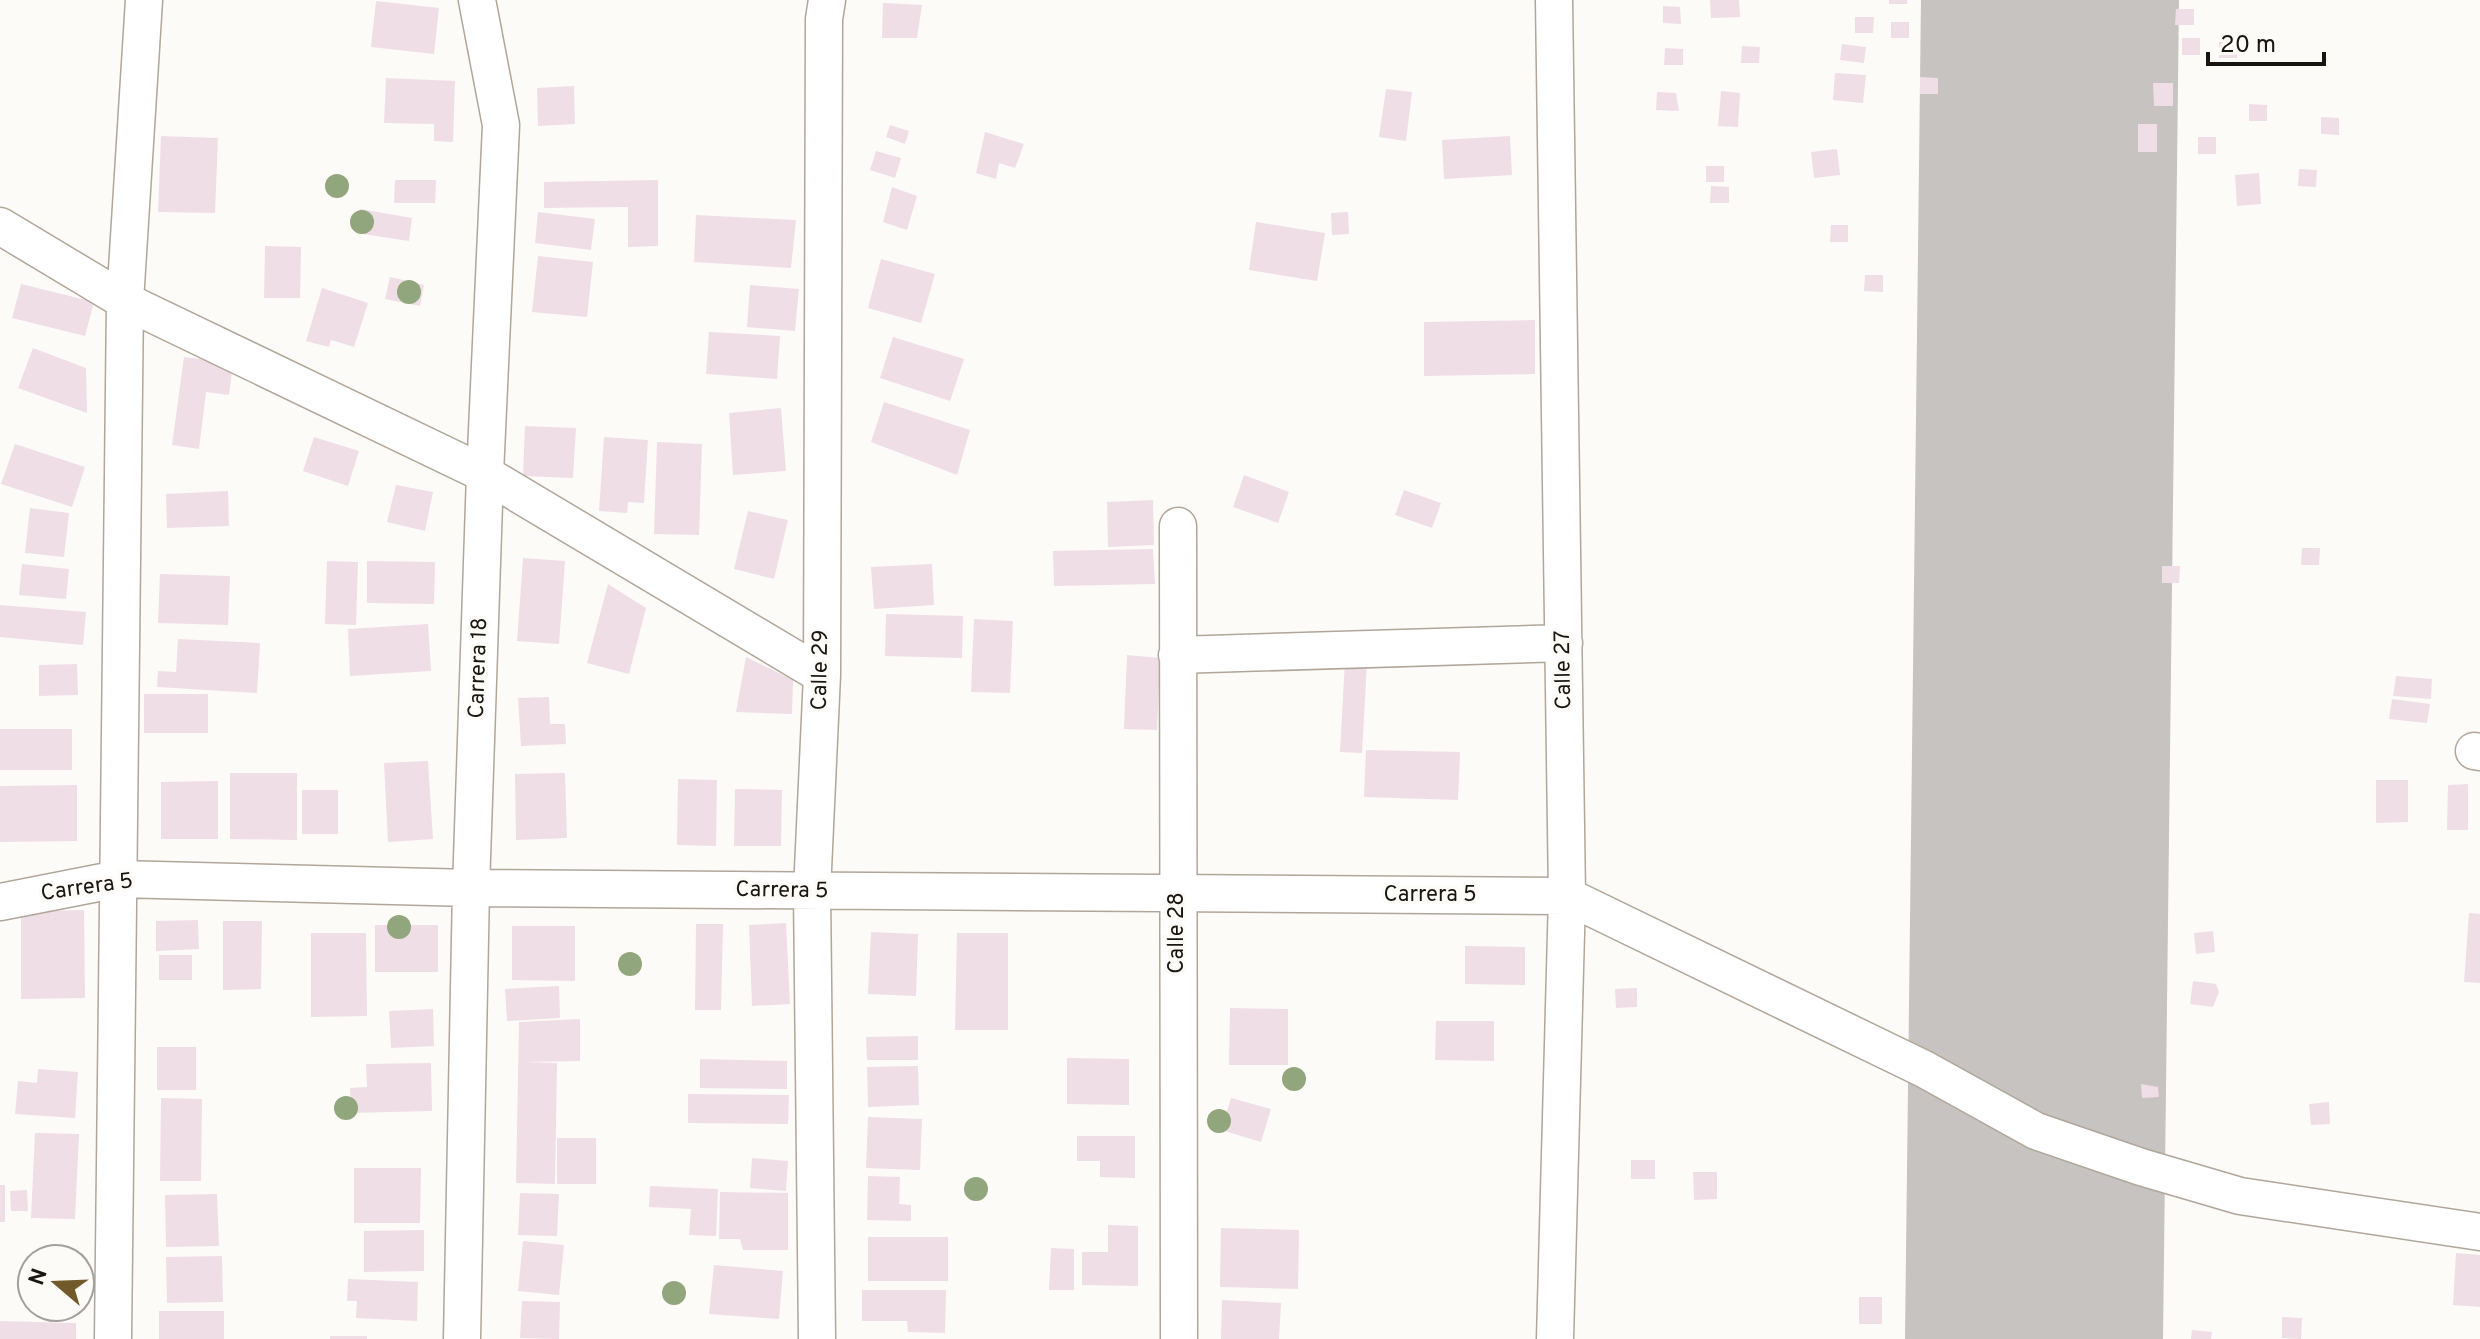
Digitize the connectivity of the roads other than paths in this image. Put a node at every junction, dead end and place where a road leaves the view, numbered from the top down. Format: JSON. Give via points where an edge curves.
{"nodes":[{"id":1,"x":144,"y":0,"type":"edge"},
{"id":2,"x":477,"y":0,"type":"edge"},
{"id":3,"x":827,"y":0,"type":"edge"},
{"id":4,"x":1554,"y":0,"type":"edge"},
{"id":5,"x":0,"y":226,"type":"edge"},
{"id":6,"x":125,"y":301,"type":"junction"},
{"id":7,"x":485,"y":474,"type":"junction"},
{"id":8,"x":1178,"y":526,"type":"dead end"},
{"id":9,"x":1564,"y":643,"type":"junction"},
{"id":10,"x":1177,"y":655,"type":"junction"},
{"id":11,"x":822,"y":675,"type":"junction"},
{"id":12,"x":118,"y":879,"type":"junction"},
{"id":13,"x":471,"y":888,"type":"junction"},
{"id":14,"x":812,"y":891,"type":"junction"},
{"id":15,"x":1177,"y":894,"type":"junction"},
{"id":16,"x":1567,"y":896,"type":"junction"},
{"id":17,"x":0,"y":902,"type":"edge"},
{"id":18,"x":2469,"y":1231,"type":"edge"},
{"id":19,"x":113,"y":1339,"type":"edge"},
{"id":20,"x":462,"y":1339,"type":"edge"},
{"id":21,"x":817,"y":1339,"type":"edge"},
{"id":22,"x":1179,"y":1339,"type":"edge"},
{"id":23,"x":1555,"y":1339,"type":"edge"}],
"edges":[{"from":1,"to":6,"type":"street"},
{"from":2,"to":7,"type":"street","name":"Carrera 18","via":[[501,125]]},
{"from":3,"to":11,"type":"street","name":"Calle 29"},
{"from":4,"to":9,"type":"street","name":"Calle 27"},
{"from":5,"to":6,"type":"street"},
{"from":6,"to":7,"type":"street"},
{"from":6,"to":12,"type":"street"},
{"from":7,"to":11,"type":"street"},
{"from":7,"to":13,"type":"street","name":"Carrera 18"},
{"from":8,"to":10,"type":"street","name":"Calle 28"},
{"from":9,"to":10,"type":"street"},
{"from":9,"to":16,"type":"street","name":"Calle 27"},
{"from":10,"to":15,"type":"street","name":"Calle 28"},
{"from":11,"to":14,"type":"street","name":"Calle 29"},
{"from":12,"to":13,"type":"street","name":"Carrera 5"},
{"from":12,"to":17,"type":"street","name":"Carrera 5"},
{"from":12,"to":19,"type":"street"},
{"from":13,"to":14,"type":"street","name":"Carrera 5"},
{"from":13,"to":20,"type":"street","name":"Carrera 18"},
{"from":14,"to":15,"type":"street","name":"Carrera 5"},
{"from":14,"to":21,"type":"street","name":"Calle 29"},
{"from":15,"to":16,"type":"street","name":"Carrera 5"},
{"from":15,"to":22,"type":"street","name":"Calle 28"},
{"from":16,"to":18,"type":"street","via":[[1924,1069],[2036,1131],[2240,1196]]},
{"from":16,"to":23,"type":"street","name":"Calle 27"}]}
